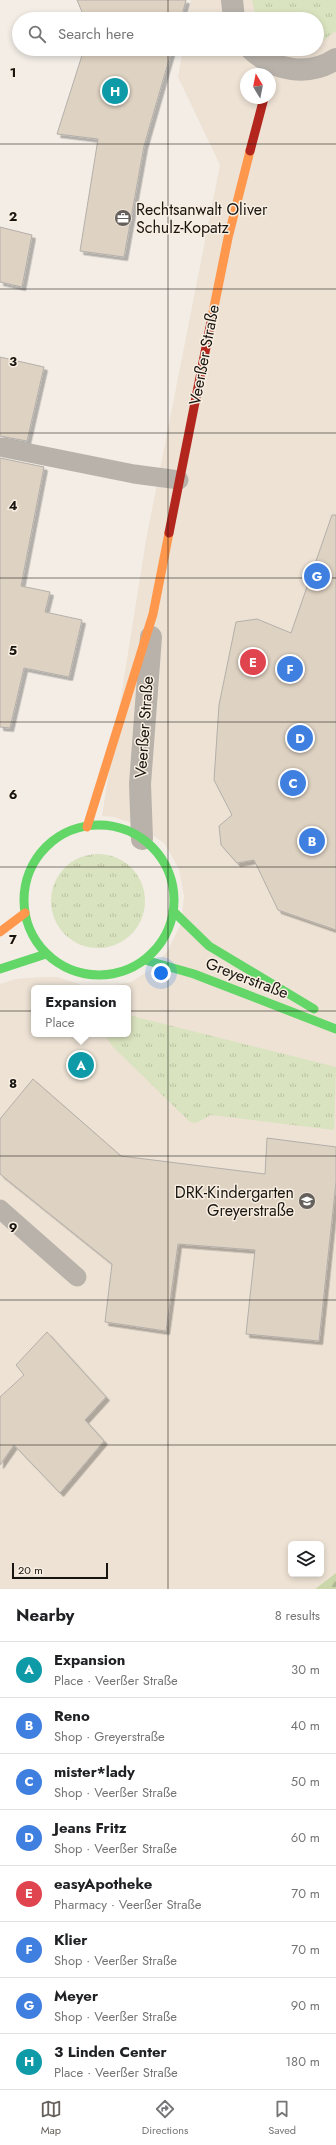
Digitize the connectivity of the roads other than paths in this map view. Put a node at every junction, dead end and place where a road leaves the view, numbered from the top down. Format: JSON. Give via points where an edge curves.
{"nodes":[{"id":1,"x":232,"y":0,"type":"edge"},
{"id":2,"x":233,"y":12,"type":"edge"},
{"id":3,"x":258,"y":56,"type":"edge"},
{"id":4,"x":336,"y":59,"type":"edge"},
{"id":5,"x":269,"y":68,"type":"edge"},
{"id":6,"x":276,"y":70,"type":"edge"},
{"id":7,"x":262,"y":104,"type":"edge"},
{"id":8,"x":0,"y":447,"type":"edge"},
{"id":9,"x":179,"y":480,"type":"junction"},
{"id":10,"x":153,"y":614,"type":"junction"},
{"id":11,"x":87,"y":827,"type":"junction"},
{"id":12,"x":142,"y":839,"type":"junction"},
{"id":13,"x":173,"y":911,"type":"junction"},
{"id":14,"x":25,"y":914,"type":"junction"},
{"id":15,"x":0,"y":932,"type":"edge"},
{"id":16,"x":46,"y":954,"type":"junction"},
{"id":17,"x":145,"y":960,"type":"junction"},
{"id":18,"x":0,"y":969,"type":"edge"},
{"id":19,"x":336,"y":1023,"type":"edge"},
{"id":20,"x":336,"y":1029,"type":"edge"},
{"id":21,"x":0,"y":1209,"type":"edge"},
{"id":22,"x":77,"y":1277,"type":"dead end"}],
"edges":[{"from":1,"to":2,"type":"street"},
{"from":3,"to":5,"type":"street"},
{"from":4,"to":6,"type":"street","via":[[311,69]]},
{"from":7,"to":9,"type":"main road","name":"Veerßer Straße","via":[[228,238]]},
{"from":8,"to":9,"type":"lane","via":[[134,474]]},
{"from":9,"to":10,"type":"main road","name":"Veerßer Straße"},
{"from":10,"to":11,"type":"main road","name":"Veerßer Straße"},
{"from":10,"to":12,"type":"street","name":"Veerßer Straße","via":[[140,784]]},
{"from":11,"to":12,"type":"main road","via":[[112,827],[125,830]]},
{"from":11,"to":14,"type":"main road","via":[[68,832],[51,843],[38,857],[28,874],[24,894]]},
{"from":12,"to":13,"type":"main road","via":[[157,853],[168,870],[173,890]]},
{"from":13,"to":17,"type":"main road","via":[[168,929],[158,946]]},
{"from":13,"to":19,"type":"main road","name":"Greyerstraße","via":[[209,946]]},
{"from":14,"to":15,"type":"main road"},
{"from":14,"to":16,"type":"main road","via":[[32,935]]},
{"from":16,"to":17,"type":"main road","via":[[63,966],[84,974],[105,975],[126,970]]},
{"from":16,"to":18,"type":"main road"},
{"from":17,"to":20,"type":"main road","name":"Greyerstraße","via":[[194,974]]},
{"from":21,"to":22,"type":"lane"}]}
